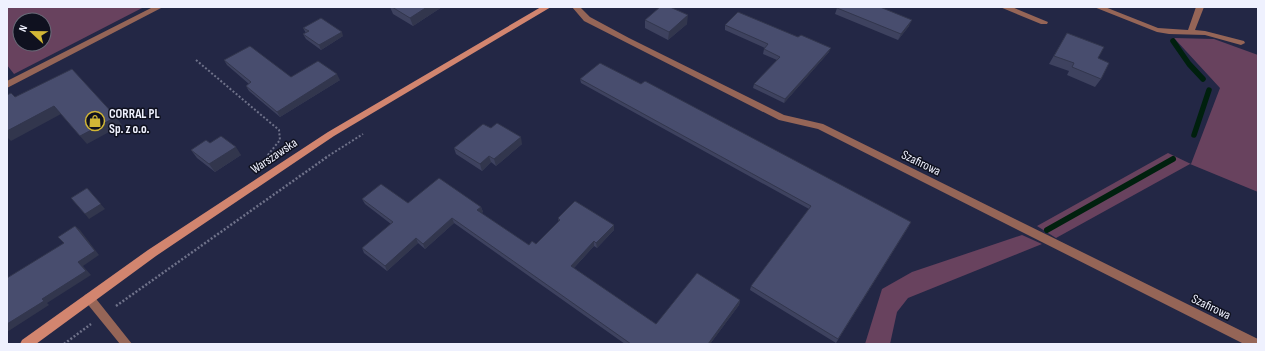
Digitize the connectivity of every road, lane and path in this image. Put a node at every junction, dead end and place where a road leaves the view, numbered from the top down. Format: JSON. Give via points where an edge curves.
{"nodes":[{"id":1,"x":159,"y":7,"type":"edge"},
{"id":2,"x":547,"y":7,"type":"edge"},
{"id":3,"x":576,"y":7,"type":"edge"},
{"id":4,"x":1004,"y":7,"type":"edge"},
{"id":5,"x":1098,"y":7,"type":"edge"},
{"id":6,"x":1200,"y":7,"type":"edge"},
{"id":7,"x":1044,"y":22,"type":"dead end"},
{"id":8,"x":1191,"y":31,"type":"junction"},
{"id":9,"x":1241,"y":43,"type":"dead end"},
{"id":10,"x":196,"y":60,"type":"dead end"},
{"id":11,"x":7,"y":85,"type":"edge"},
{"id":12,"x":364,"y":133,"type":"dead end"},
{"id":13,"x":277,"y":169,"type":"junction"},
{"id":14,"x":89,"y":298,"type":"junction"},
{"id":15,"x":102,"y":316,"type":"junction"},
{"id":16,"x":26,"y":344,"type":"edge"},
{"id":17,"x":64,"y":344,"type":"edge"},
{"id":18,"x":127,"y":344,"type":"edge"},
{"id":19,"x":1256,"y":344,"type":"edge"}],
"edges":[{"from":1,"to":11,"type":"street"},
{"from":2,"to":13,"type":"main road","name":"Warszawska","via":[[331,134]]},
{"from":3,"to":19,"type":"street","name":"Szafirowa","via":[[587,19],[782,118],[820,126]]},
{"from":4,"to":7,"type":"street"},
{"from":5,"to":8,"type":"lane","via":[[1157,30]]},
{"from":6,"to":8,"type":"lane"},
{"from":8,"to":9,"type":"lane"},
{"from":10,"to":13,"type":"path","via":[[279,130],[280,140],[267,156]]},
{"from":12,"to":15,"type":"path","via":[[339,148]]},
{"from":13,"to":14,"type":"main road","name":"Warszawska"},
{"from":14,"to":15,"type":"lane"},
{"from":14,"to":16,"type":"main road","name":"Warszawska"},
{"from":15,"to":17,"type":"path"},
{"from":15,"to":18,"type":"lane"}]}
